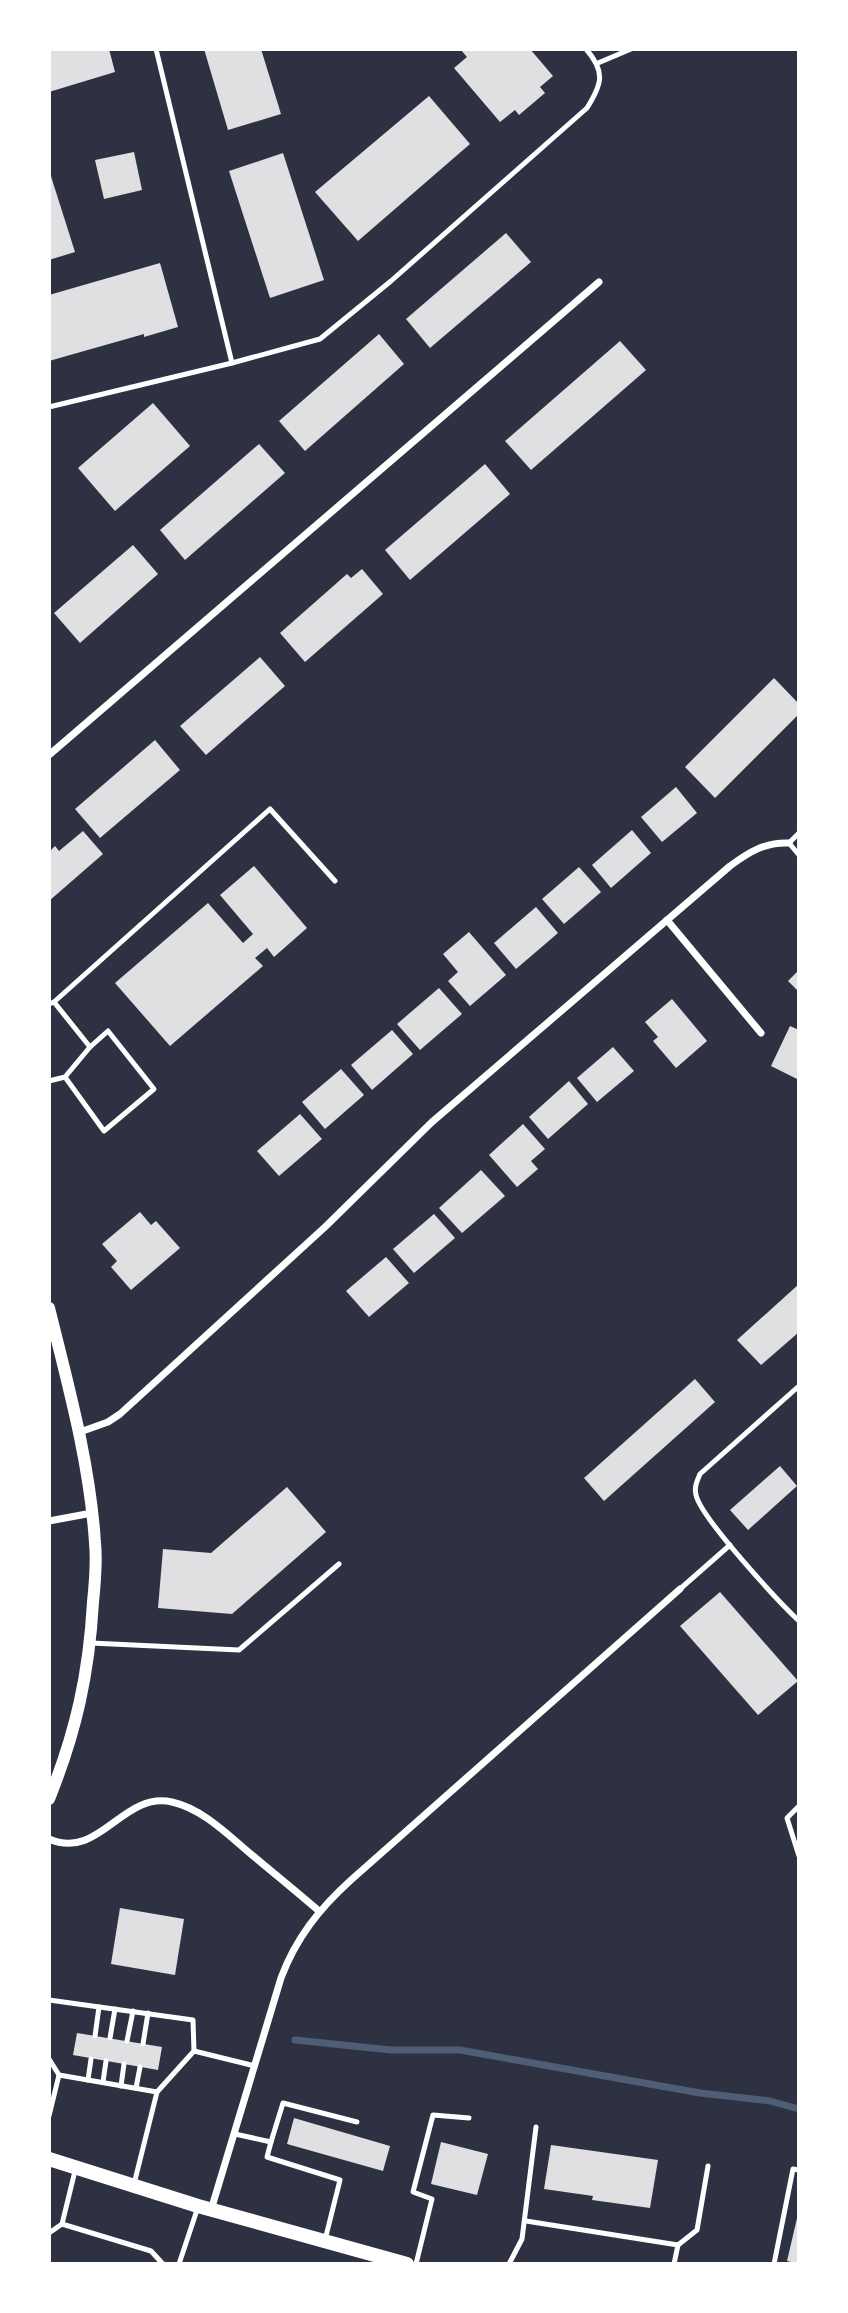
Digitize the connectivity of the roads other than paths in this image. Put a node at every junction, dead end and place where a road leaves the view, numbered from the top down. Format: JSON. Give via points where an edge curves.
{"nodes":[{"id":1,"x":156,"y":49,"type":"edge"},
{"id":2,"x":586,"y":49,"type":"edge"},
{"id":3,"x":631,"y":49,"type":"edge"},
{"id":4,"x":598,"y":63,"type":"junction"},
{"id":5,"x":599,"y":282,"type":"dead end"},
{"id":6,"x":232,"y":363,"type":"junction"},
{"id":7,"x":49,"y":407,"type":"edge"},
{"id":8,"x":49,"y":755,"type":"edge"},
{"id":9,"x":799,"y":833,"type":"edge"},
{"id":10,"x":789,"y":844,"type":"junction"},
{"id":11,"x":799,"y":855,"type":"edge"},
{"id":12,"x":335,"y":881,"type":"dead end"},
{"id":13,"x":667,"y":920,"type":"junction"},
{"id":14,"x":51,"y":1003,"type":"edge"},
{"id":15,"x":761,"y":1033,"type":"dead end"},
{"id":16,"x":90,"y":1047,"type":"junction"},
{"id":17,"x":65,"y":1077,"type":"junction"},
{"id":18,"x":49,"y":1081,"type":"edge"},
{"id":19,"x":49,"y":1308,"type":"edge"},
{"id":20,"x":799,"y":1386,"type":"edge"},
{"id":21,"x":79,"y":1432,"type":"junction"},
{"id":22,"x":92,"y":1513,"type":"junction"},
{"id":23,"x":49,"y":1521,"type":"edge"},
{"id":24,"x":730,"y":1545,"type":"junction"},
{"id":25,"x":339,"y":1564,"type":"dead end"},
{"id":26,"x":680,"y":1589,"type":"joint"},
{"id":27,"x":799,"y":1621,"type":"edge"},
{"id":28,"x":91,"y":1643,"type":"junction"},
{"id":29,"x":49,"y":1799,"type":"edge"},
{"id":30,"x":799,"y":1806,"type":"edge"},
{"id":31,"x":49,"y":1839,"type":"edge"},
{"id":32,"x":799,"y":1856,"type":"edge"},
{"id":33,"x":319,"y":1911,"type":"junction"},
{"id":34,"x":49,"y":2000,"type":"edge"},
{"id":35,"x":99,"y":2007,"type":"junction"},
{"id":36,"x":115,"y":2009,"type":"junction"},
{"id":37,"x":133,"y":2011,"type":"junction"},
{"id":38,"x":148,"y":2013,"type":"junction"},
{"id":39,"x":95,"y":2036,"type":"dead end"},
{"id":40,"x":110,"y":2038,"type":"dead end"},
{"id":41,"x":127,"y":2041,"type":"dead end"},
{"id":42,"x":142,"y":2044,"type":"dead end"},
{"id":43,"x":194,"y":2050,"type":"junction"},
{"id":44,"x":49,"y":2059,"type":"edge"},
{"id":45,"x":91,"y":2059,"type":"dead end"},
{"id":46,"x":106,"y":2061,"type":"dead end"},
{"id":47,"x":124,"y":2064,"type":"dead end"},
{"id":48,"x":255,"y":2066,"type":"junction"},
{"id":49,"x":139,"y":2067,"type":"dead end"},
{"id":50,"x":59,"y":2075,"type":"junction"},
{"id":51,"x":88,"y":2080,"type":"junction"},
{"id":52,"x":103,"y":2082,"type":"junction"},
{"id":53,"x":121,"y":2085,"type":"junction"},
{"id":54,"x":136,"y":2088,"type":"junction"},
{"id":55,"x":158,"y":2092,"type":"junction"},
{"id":56,"x":49,"y":2116,"type":"edge"},
{"id":57,"x":469,"y":2118,"type":"dead end"},
{"id":58,"x":357,"y":2122,"type":"dead end"},
{"id":59,"x":536,"y":2127,"type":"dead end"},
{"id":60,"x":234,"y":2134,"type":"junction"},
{"id":61,"x":271,"y":2142,"type":"junction"},
{"id":62,"x":49,"y":2159,"type":"edge"},
{"id":63,"x":708,"y":2166,"type":"dead end"},
{"id":64,"x":76,"y":2168,"type":"junction"},
{"id":65,"x":799,"y":2170,"type":"edge"},
{"id":66,"x":134,"y":2185,"type":"junction"},
{"id":67,"x":205,"y":2208,"type":"junction"},
{"id":68,"x":526,"y":2221,"type":"junction"},
{"id":69,"x":62,"y":2224,"type":"junction"},
{"id":70,"x":49,"y":2233,"type":"edge"},
{"id":71,"x":324,"y":2241,"type":"junction"},
{"id":72,"x":678,"y":2245,"type":"junction"},
{"id":73,"x":163,"y":2264,"type":"edge"},
{"id":74,"x":179,"y":2264,"type":"edge"},
{"id":75,"x":407,"y":2264,"type":"edge"},
{"id":76,"x":416,"y":2264,"type":"edge"},
{"id":77,"x":509,"y":2264,"type":"edge"},
{"id":78,"x":674,"y":2264,"type":"edge"},
{"id":79,"x":774,"y":2264,"type":"edge"}],
"edges":[{"from":1,"to":6,"type":"lane"},
{"from":2,"to":4,"type":"lane"},
{"from":3,"to":4,"type":"lane"},
{"from":4,"to":6,"type":"lane","via":[[599,89],[587,108],[340,323],[320,339]]},
{"from":5,"to":8,"type":"street"},
{"from":6,"to":7,"type":"lane"},
{"from":9,"to":10,"type":"lane"},
{"from":10,"to":11,"type":"lane"},
{"from":10,"to":13,"type":"street","via":[[754,849]]},
{"from":12,"to":14,"type":"lane","via":[[270,809]]},
{"from":13,"to":15,"type":"street"},
{"from":13,"to":21,"type":"street","via":[[424,1130],[120,1414]]},
{"from":14,"to":16,"type":"lane"},
{"from":16,"to":17,"type":"lane"},
{"from":16,"to":17,"type":"lane","via":[[108,1031],[154,1089],[104,1131]]},
{"from":17,"to":18,"type":"lane"},
{"from":19,"to":21,"type":"street"},
{"from":20,"to":24,"type":"lane","via":[[700,1474],[696,1497]]},
{"from":21,"to":22,"type":"street"},
{"from":22,"to":23,"type":"street"},
{"from":22,"to":28,"type":"street","via":[[96,1546]]},
{"from":24,"to":26,"type":"lane"},
{"from":24,"to":27,"type":"lane"},
{"from":25,"to":28,"type":"lane","via":[[239,1650]]},
{"from":26,"to":33,"type":"street"},
{"from":28,"to":29,"type":"street","via":[[81,1706]]},
{"from":30,"to":32,"type":"lane","via":[[787,1818]]},
{"from":31,"to":33,"type":"street","via":[[72,1845],[89,1840],[140,1806],[169,1801],[201,1814]]},
{"from":33,"to":48,"type":"street","via":[[291,1951]]},
{"from":34,"to":35,"type":"lane"},
{"from":35,"to":36,"type":"lane"},
{"from":35,"to":39,"type":"lane"},
{"from":36,"to":37,"type":"lane"},
{"from":36,"to":40,"type":"lane"},
{"from":37,"to":38,"type":"lane"},
{"from":37,"to":41,"type":"lane"},
{"from":38,"to":42,"type":"lane"},
{"from":38,"to":43,"type":"lane","via":[[193,2020]]},
{"from":43,"to":48,"type":"lane"},
{"from":43,"to":55,"type":"lane"},
{"from":44,"to":50,"type":"lane"},
{"from":45,"to":51,"type":"lane"},
{"from":46,"to":52,"type":"lane"},
{"from":47,"to":53,"type":"lane"},
{"from":48,"to":60,"type":"street"},
{"from":49,"to":54,"type":"lane"},
{"from":50,"to":51,"type":"lane"},
{"from":50,"to":56,"type":"lane"},
{"from":51,"to":52,"type":"lane"},
{"from":52,"to":53,"type":"lane"},
{"from":53,"to":54,"type":"lane"},
{"from":54,"to":55,"type":"lane"},
{"from":55,"to":66,"type":"lane"},
{"from":57,"to":76,"type":"lane","via":[[433,2115],[413,2192],[432,2199]]},
{"from":58,"to":61,"type":"lane","via":[[282,2103]]},
{"from":59,"to":68,"type":"lane"},
{"from":60,"to":61,"type":"lane"},
{"from":60,"to":67,"type":"street"},
{"from":61,"to":71,"type":"lane","via":[[267,2157],[340,2180]]},
{"from":62,"to":64,"type":"main road"},
{"from":63,"to":72,"type":"lane","via":[[697,2231]]},
{"from":64,"to":66,"type":"main road"},
{"from":64,"to":69,"type":"lane"},
{"from":65,"to":79,"type":"lane","via":[[793,2169]]},
{"from":66,"to":67,"type":"main road"},
{"from":67,"to":71,"type":"main road"},
{"from":67,"to":74,"type":"lane"},
{"from":68,"to":72,"type":"lane"},
{"from":68,"to":77,"type":"lane"},
{"from":69,"to":70,"type":"lane"},
{"from":69,"to":73,"type":"lane","via":[[151,2251]]},
{"from":71,"to":75,"type":"main road"},
{"from":72,"to":78,"type":"lane"}]}
